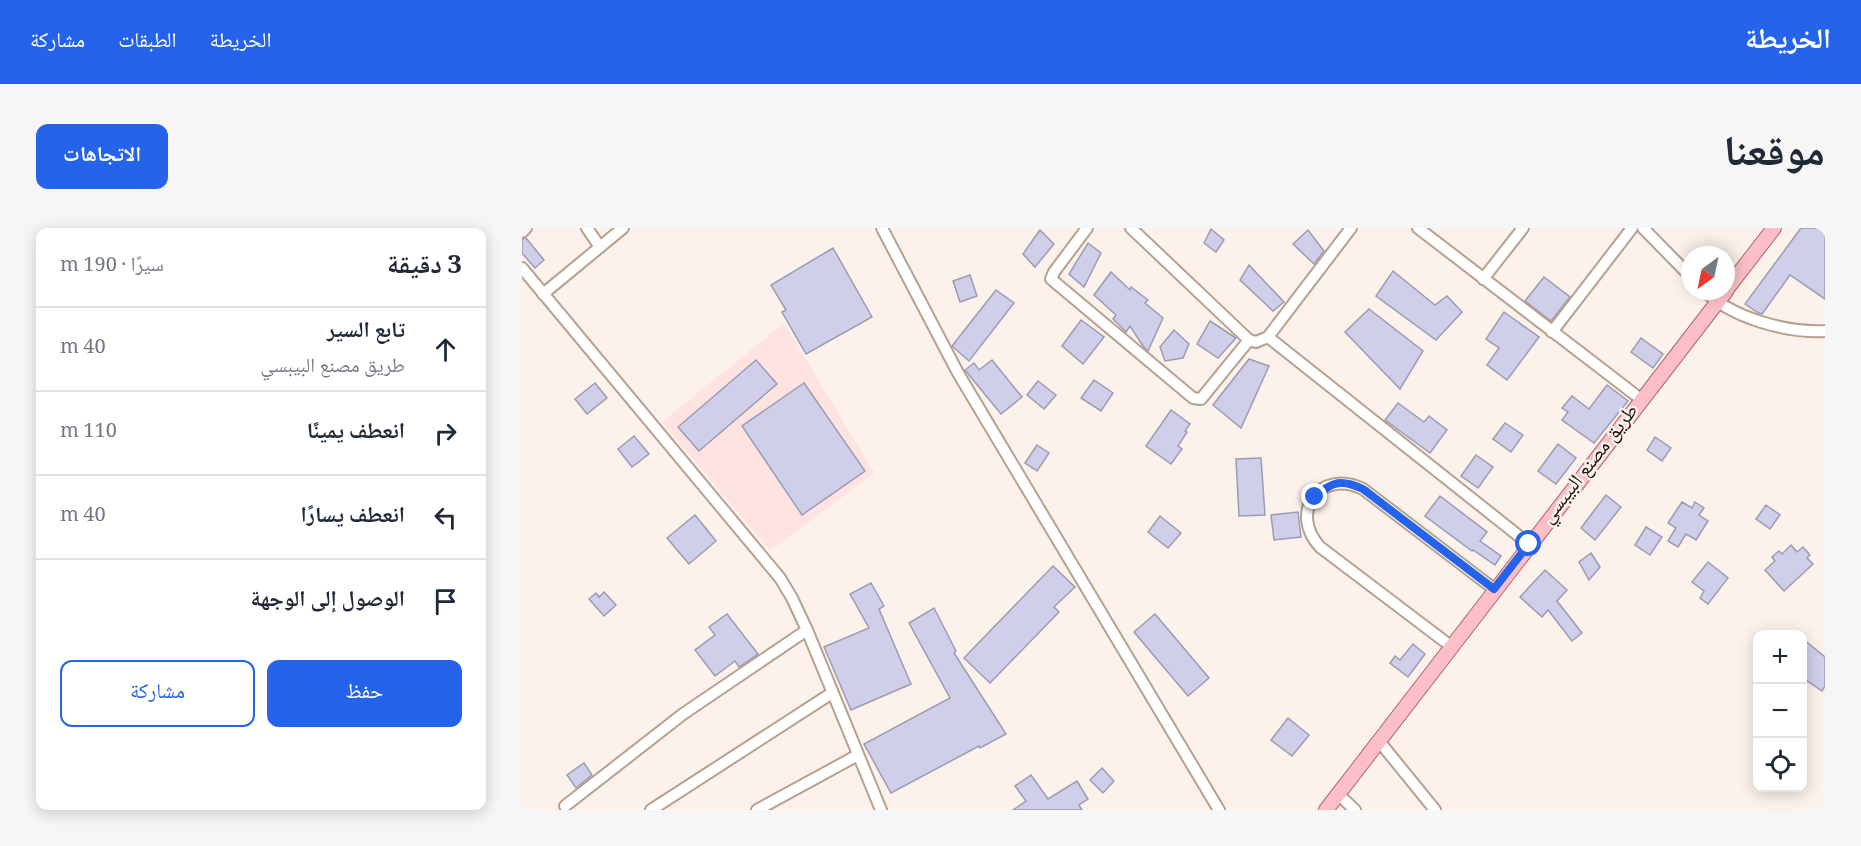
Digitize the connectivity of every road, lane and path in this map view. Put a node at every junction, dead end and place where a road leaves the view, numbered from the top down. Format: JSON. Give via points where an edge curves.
{"nodes":[{"id":1,"x":526,"y":228,"type":"edge"},
{"id":2,"x":587,"y":228,"type":"edge"},
{"id":3,"x":623,"y":228,"type":"edge"},
{"id":4,"x":882,"y":228,"type":"edge"},
{"id":5,"x":1087,"y":228,"type":"edge"},
{"id":6,"x":1131,"y":228,"type":"edge"},
{"id":7,"x":1351,"y":228,"type":"edge"},
{"id":8,"x":1418,"y":228,"type":"edge"},
{"id":9,"x":1523,"y":228,"type":"edge"},
{"id":10,"x":1632,"y":228,"type":"edge"},
{"id":11,"x":1774,"y":228,"type":"edge"},
{"id":12,"x":1646,"y":229,"type":"edge"},
{"id":13,"x":522,"y":231,"type":"edge"},
{"id":14,"x":600,"y":247,"type":"junction"},
{"id":15,"x":1681,"y":266,"type":"edge"},
{"id":16,"x":522,"y":268,"type":"edge"},
{"id":17,"x":1483,"y":279,"type":"junction"},
{"id":18,"x":1735,"y":279,"type":"edge"},
{"id":19,"x":543,"y":294,"type":"junction"},
{"id":20,"x":1714,"y":300,"type":"edge"},
{"id":21,"x":1719,"y":300,"type":"edge"},
{"id":22,"x":1717,"y":303,"type":"junction"},
{"id":23,"x":1552,"y":332,"type":"junction"},
{"id":24,"x":1825,"y":332,"type":"edge"},
{"id":25,"x":1268,"y":336,"type":"junction"},
{"id":26,"x":1249,"y":340,"type":"junction"},
{"id":27,"x":1642,"y":400,"type":"junction"},
{"id":28,"x":1529,"y":544,"type":"junction"},
{"id":29,"x":1494,"y":589,"type":"junction"},
{"id":30,"x":807,"y":630,"type":"junction"},
{"id":31,"x":1452,"y":647,"type":"junction"},
{"id":32,"x":832,"y":693,"type":"junction"},
{"id":33,"x":1379,"y":741,"type":"junction"},
{"id":34,"x":858,"y":755,"type":"junction"},
{"id":35,"x":1338,"y":794,"type":"junction"},
{"id":36,"x":565,"y":806,"type":"dead end"},
{"id":37,"x":651,"y":810,"type":"edge"},
{"id":38,"x":757,"y":810,"type":"edge"},
{"id":39,"x":881,"y":810,"type":"edge"},
{"id":40,"x":1219,"y":810,"type":"edge"},
{"id":41,"x":1326,"y":810,"type":"edge"},
{"id":42,"x":1355,"y":810,"type":"edge"},
{"id":43,"x":1435,"y":810,"type":"edge"}],
"edges":[{"from":1,"to":13,"type":"street"},
{"from":2,"to":14,"type":"street"},
{"from":3,"to":14,"type":"street"},
{"from":4,"to":40,"type":"street","via":[[958,373]]},
{"from":5,"to":26,"type":"street","via":[[1051,279],[1192,398],[1201,399]]},
{"from":6,"to":26,"type":"street"},
{"from":7,"to":25,"type":"street"},
{"from":8,"to":17,"type":"street"},
{"from":9,"to":17,"type":"street"},
{"from":10,"to":23,"type":"street"},
{"from":11,"to":18,"type":"main road","name":"طريق مصنع البيبسي"},
{"from":12,"to":15,"type":"street"},
{"from":14,"to":19,"type":"street"},
{"from":16,"to":19,"type":"street"},
{"from":17,"to":23,"type":"street"},
{"from":19,"to":30,"type":"street","via":[[780,578]]},
{"from":20,"to":22,"type":"street"},
{"from":21,"to":22,"type":"main road","name":"طريق مصنع البيبسي"},
{"from":22,"to":24,"type":"street","via":[[1737,315],[1801,331]]},
{"from":22,"to":27,"type":"main road","name":"طريق مصنع البيبسي"},
{"from":23,"to":27,"type":"street"},
{"from":25,"to":26,"type":"street","via":[[1256,342]]},
{"from":25,"to":28,"type":"street"},
{"from":27,"to":28,"type":"main road","name":"طريق مصنع البيبسي"},
{"from":28,"to":29,"type":"main road","name":"طريق مصنع البيبسي"},
{"from":29,"to":31,"type":"main road","name":"طريق مصنع البيبسي"},
{"from":29,"to":31,"type":"street","via":[[1363,489],[1338,482],[1315,497],[1308,508],[1306,523],[1320,547]]},
{"from":30,"to":32,"type":"street"},
{"from":30,"to":36,"type":"street","via":[[684,714]]},
{"from":31,"to":33,"type":"main road","name":"طريق مصنع البيبسي"},
{"from":32,"to":34,"type":"street"},
{"from":32,"to":37,"type":"street"},
{"from":33,"to":35,"type":"main road","name":"طريق مصنع البيبسي"},
{"from":33,"to":43,"type":"street"},
{"from":34,"to":38,"type":"street"},
{"from":34,"to":39,"type":"street"},
{"from":35,"to":41,"type":"main road","name":"طريق مصنع البيبسي"},
{"from":35,"to":42,"type":"street"}]}
